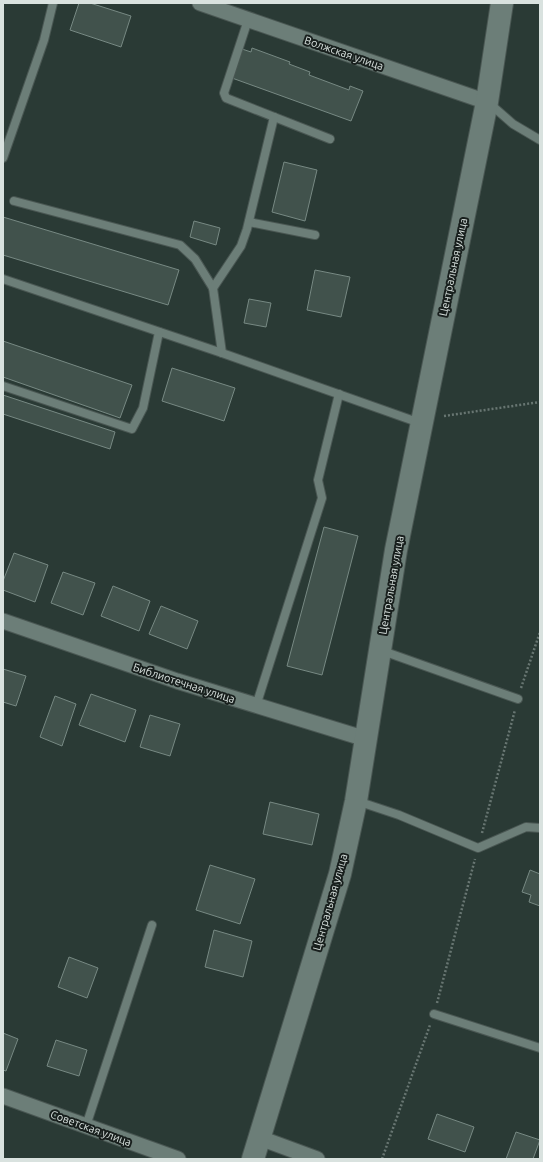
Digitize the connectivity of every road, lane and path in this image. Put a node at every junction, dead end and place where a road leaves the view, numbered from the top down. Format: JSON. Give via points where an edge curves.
{"nodes":[{"id":1,"x":53,"y":3,"type":"edge"},
{"id":2,"x":200,"y":3,"type":"edge"},
{"id":3,"x":502,"y":3,"type":"edge"},
{"id":4,"x":248,"y":20,"type":"junction"},
{"id":5,"x":487,"y":102,"type":"junction"},
{"id":6,"x":274,"y":117,"type":"junction"},
{"id":7,"x":330,"y":139,"type":"dead end"},
{"id":8,"x":540,"y":140,"type":"edge"},
{"id":9,"x":3,"y":158,"type":"edge"},
{"id":10,"x":14,"y":201,"type":"dead end"},
{"id":11,"x":249,"y":222,"type":"junction"},
{"id":12,"x":315,"y":235,"type":"dead end"},
{"id":13,"x":3,"y":279,"type":"edge"},
{"id":14,"x":213,"y":288,"type":"junction"},
{"id":15,"x":159,"y":332,"type":"junction"},
{"id":16,"x":222,"y":353,"type":"junction"},
{"id":17,"x":3,"y":386,"type":"edge"},
{"id":18,"x":339,"y":394,"type":"junction"},
{"id":19,"x":540,"y":402,"type":"edge"},
{"id":20,"x":423,"y":418,"type":"junction"},
{"id":21,"x":3,"y":621,"type":"edge"},
{"id":22,"x":540,"y":632,"type":"edge"},
{"id":23,"x":380,"y":649,"type":"junction"},
{"id":24,"x":518,"y":699,"type":"junction"},
{"id":25,"x":256,"y":706,"type":"junction"},
{"id":26,"x":366,"y":739,"type":"junction"},
{"id":27,"x":356,"y":801,"type":"junction"},
{"id":28,"x":540,"y":828,"type":"edge"},
{"id":29,"x":478,"y":848,"type":"junction"},
{"id":30,"x":152,"y":925,"type":"dead end"},
{"id":31,"x":434,"y":1014,"type":"junction"},
{"id":32,"x":540,"y":1048,"type":"edge"},
{"id":33,"x":3,"y":1096,"type":"edge"},
{"id":34,"x":86,"y":1126,"type":"junction"},
{"id":35,"x":260,"y":1138,"type":"junction"},
{"id":36,"x":178,"y":1159,"type":"edge"},
{"id":37,"x":252,"y":1159,"type":"edge"},
{"id":38,"x":317,"y":1159,"type":"edge"},
{"id":39,"x":382,"y":1159,"type":"edge"}],
"edges":[{"from":1,"to":9,"type":"lane","via":[[44,40]]},
{"from":2,"to":4,"type":"street","name":"Волжская улица"},
{"from":3,"to":5,"type":"main road","name":"Центральная улица"},
{"from":4,"to":5,"type":"street","name":"Волжская улица"},
{"from":4,"to":6,"type":"lane","via":[[224,93],[226,98]]},
{"from":5,"to":8,"type":"lane","via":[[513,124]]},
{"from":5,"to":20,"type":"main road","name":"Центральная улица"},
{"from":6,"to":7,"type":"lane"},
{"from":6,"to":11,"type":"lane"},
{"from":10,"to":14,"type":"lane","via":[[180,245],[195,259]]},
{"from":11,"to":12,"type":"lane"},
{"from":11,"to":14,"type":"lane","via":[[241,246]]},
{"from":13,"to":15,"type":"lane"},
{"from":14,"to":16,"type":"lane"},
{"from":15,"to":16,"type":"lane"},
{"from":15,"to":17,"type":"lane","via":[[143,408],[132,429]]},
{"from":16,"to":18,"type":"lane"},
{"from":18,"to":20,"type":"lane"},
{"from":18,"to":25,"type":"lane","via":[[318,480],[322,498]]},
{"from":19,"to":20,"type":"path"},
{"from":20,"to":23,"type":"main road","name":"Центральная улица","via":[[396,550]]},
{"from":21,"to":25,"type":"street","name":"Библиотечная улица"},
{"from":22,"to":24,"type":"path"},
{"from":23,"to":24,"type":"lane"},
{"from":23,"to":26,"type":"main road","name":"Центральная улица"},
{"from":24,"to":29,"type":"path"},
{"from":25,"to":26,"type":"street","name":"Библиотечная улица"},
{"from":26,"to":27,"type":"main road","name":"Центральная улица"},
{"from":27,"to":29,"type":"lane","via":[[399,815]]},
{"from":27,"to":35,"type":"main road","name":"Центральная улица","via":[[340,874]]},
{"from":28,"to":29,"type":"lane","via":[[526,827]]},
{"from":29,"to":31,"type":"path"},
{"from":30,"to":34,"type":"lane"},
{"from":31,"to":32,"type":"lane"},
{"from":31,"to":39,"type":"path"},
{"from":33,"to":34,"type":"street","name":"Советская улица"},
{"from":34,"to":36,"type":"street","name":"Советская улица"},
{"from":35,"to":37,"type":"main road","name":"Центральная улица"},
{"from":35,"to":38,"type":"street"}]}
